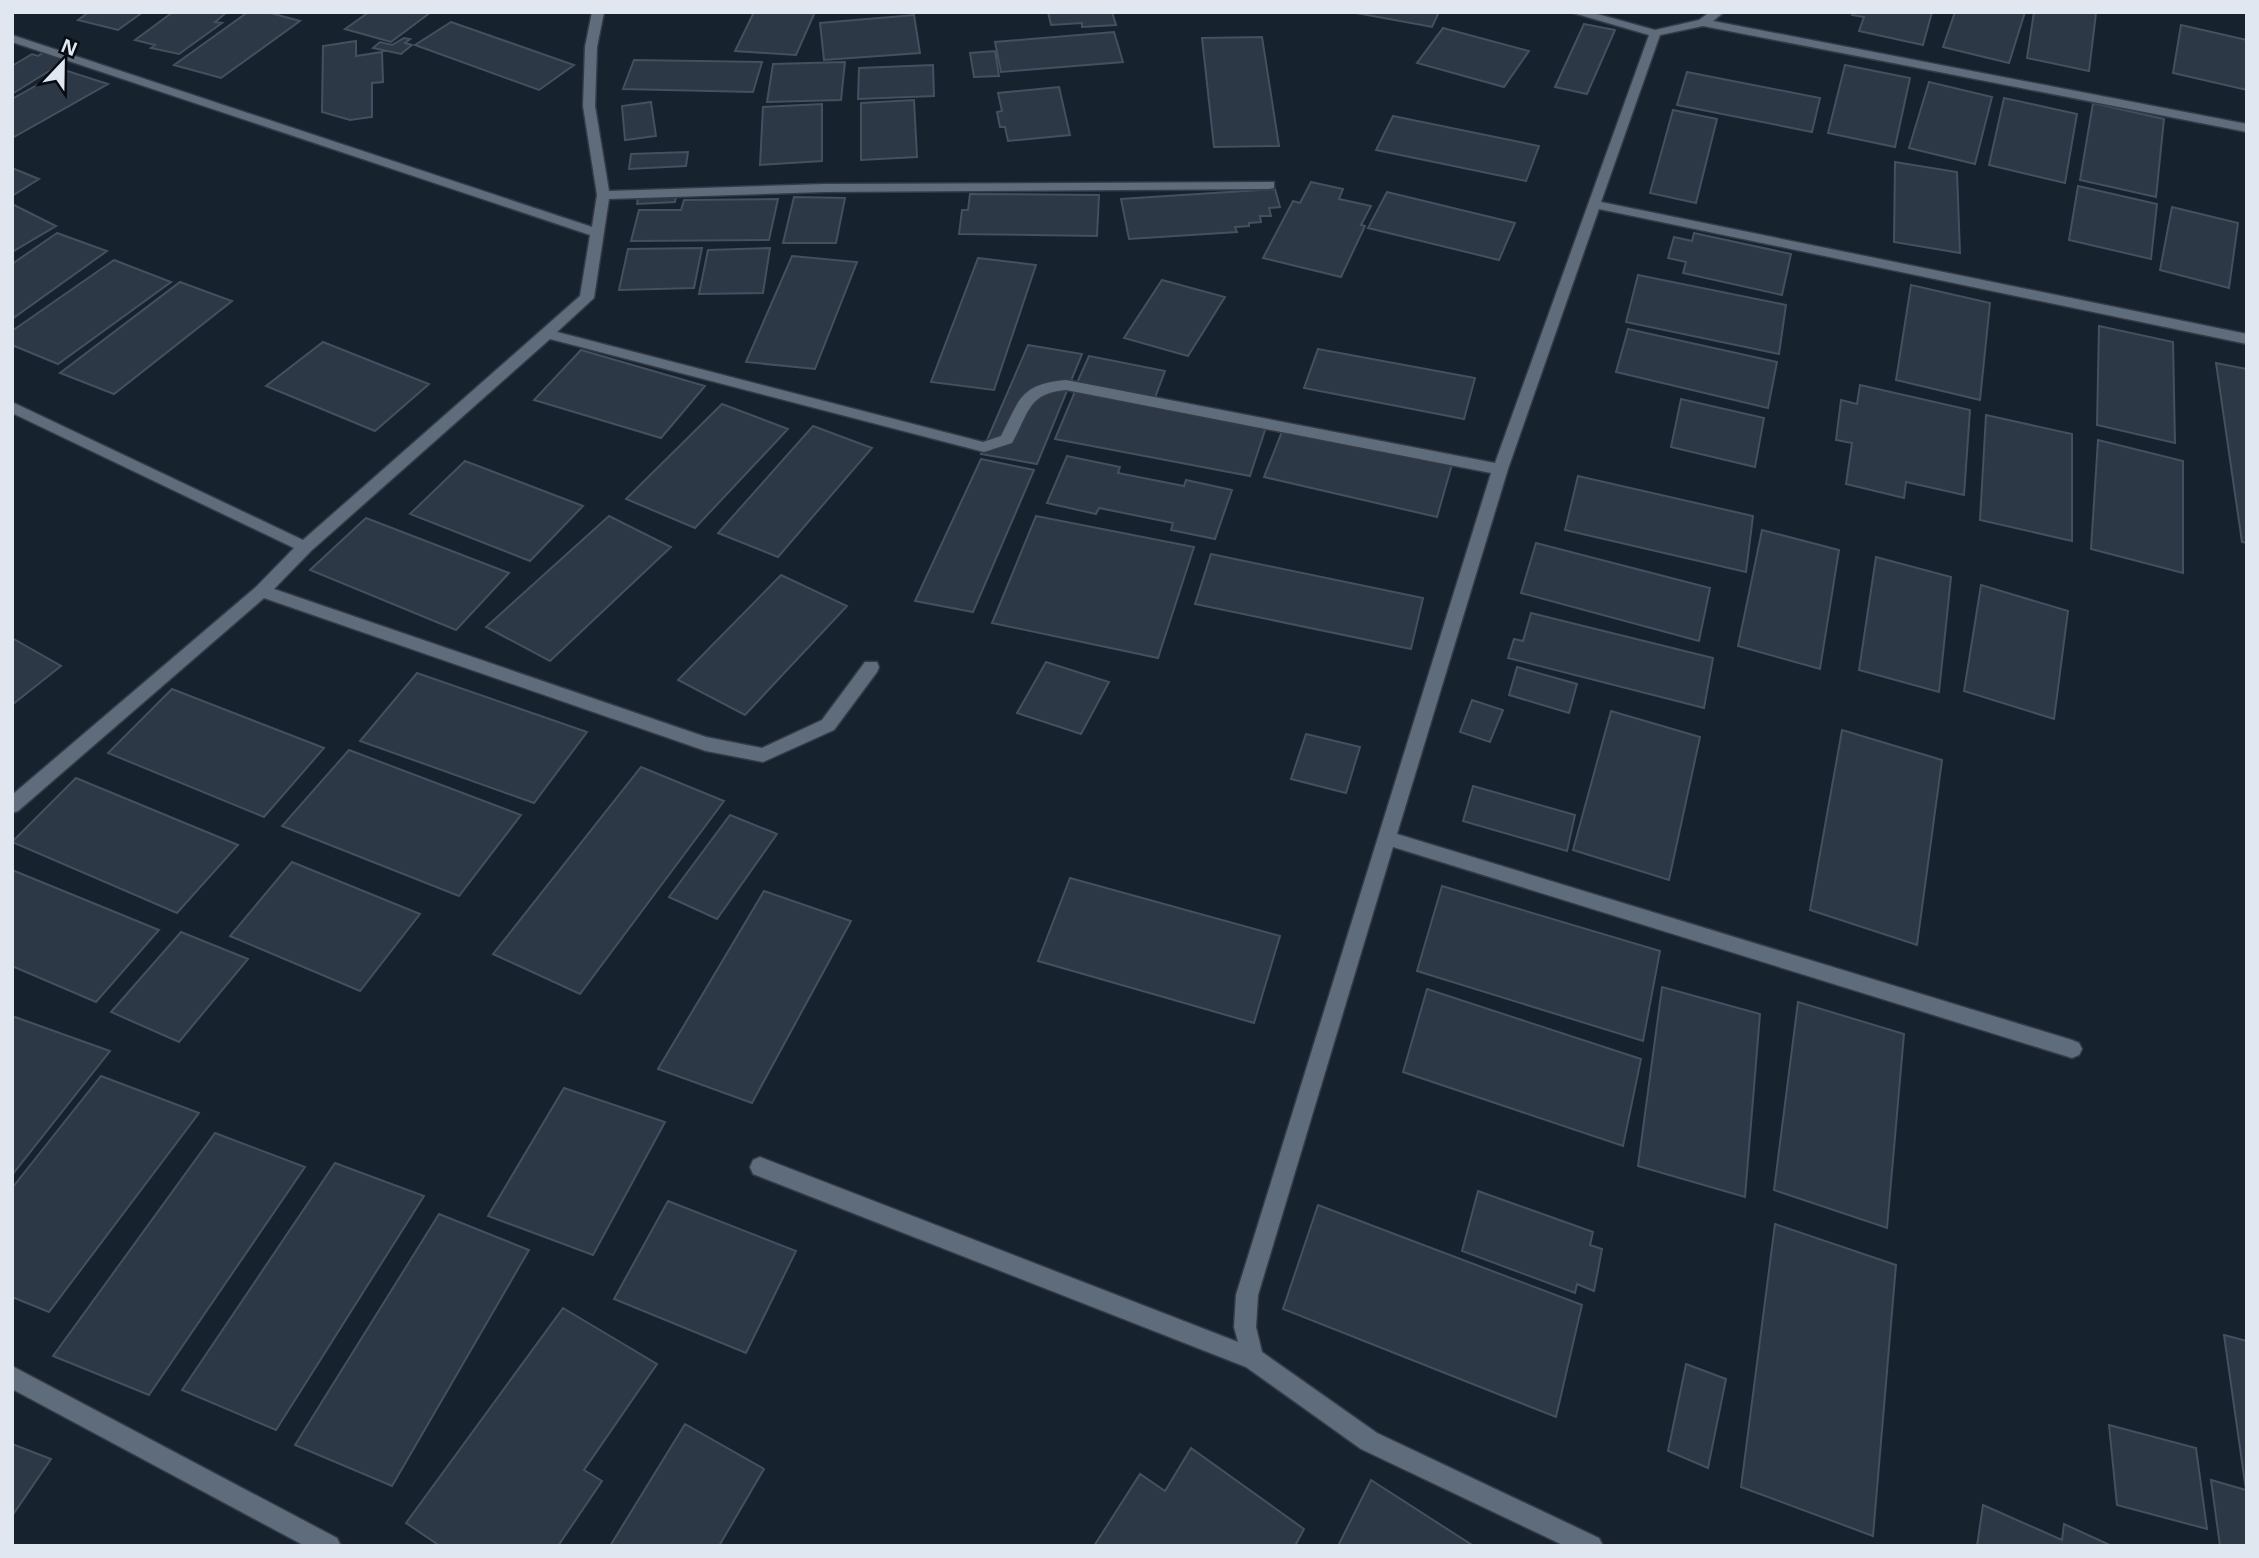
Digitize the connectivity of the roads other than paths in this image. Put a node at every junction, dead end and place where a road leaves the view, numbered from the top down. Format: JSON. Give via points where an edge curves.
{"nodes":[{"id":1,"x":598,"y":12,"type":"edge"},
{"id":2,"x":1576,"y":12,"type":"edge"},
{"id":3,"x":1711,"y":18,"type":"edge"},
{"id":4,"x":1655,"y":33,"type":"junction"},
{"id":5,"x":12,"y":38,"type":"edge"},
{"id":6,"x":2247,"y":128,"type":"edge"},
{"id":7,"x":1269,"y":184,"type":"dead end"},
{"id":8,"x":603,"y":195,"type":"junction"},
{"id":9,"x":1594,"y":204,"type":"junction"},
{"id":10,"x":597,"y":233,"type":"junction"},
{"id":11,"x":549,"y":334,"type":"junction"},
{"id":12,"x":2247,"y":339,"type":"edge"},
{"id":13,"x":12,"y":407,"type":"edge"},
{"id":14,"x":1500,"y":469,"type":"junction"},
{"id":15,"x":305,"y":547,"type":"junction"},
{"id":16,"x":262,"y":591,"type":"junction"},
{"id":17,"x":871,"y":667,"type":"dead end"},
{"id":18,"x":12,"y":806,"type":"edge"},
{"id":19,"x":1387,"y":838,"type":"junction"},
{"id":20,"x":2072,"y":1049,"type":"dead end"},
{"id":21,"x":760,"y":1167,"type":"dead end"},
{"id":22,"x":1253,"y":1359,"type":"junction"},
{"id":23,"x":12,"y":1377,"type":"edge"},
{"id":24,"x":329,"y":1546,"type":"edge"},
{"id":25,"x":1591,"y":1546,"type":"edge"}],
"edges":[{"from":1,"to":8,"type":"street","via":[[591,47],[589,106]]},
{"from":2,"to":4,"type":"street"},
{"from":3,"to":4,"type":"street"},
{"from":3,"to":6,"type":"street"},
{"from":4,"to":9,"type":"street"},
{"from":5,"to":10,"type":"street"},
{"from":7,"to":8,"type":"street"},
{"from":8,"to":10,"type":"street"},
{"from":9,"to":12,"type":"street"},
{"from":9,"to":14,"type":"street"},
{"from":10,"to":11,"type":"street","via":[[587,298]]},
{"from":11,"to":14,"type":"street","via":[[984,447],[1007,439],[1026,400],[1043,387],[1066,384]]},
{"from":11,"to":15,"type":"street"},
{"from":13,"to":15,"type":"street"},
{"from":14,"to":19,"type":"street"},
{"from":15,"to":16,"type":"street"},
{"from":16,"to":17,"type":"street","via":[[706,744],[763,755],[828,725]]},
{"from":16,"to":18,"type":"street"},
{"from":19,"to":20,"type":"street"},
{"from":19,"to":22,"type":"street","via":[[1247,1296],[1245,1327]]},
{"from":21,"to":22,"type":"street"},
{"from":22,"to":25,"type":"street","via":[[1369,1441]]},
{"from":23,"to":24,"type":"street"}]}
